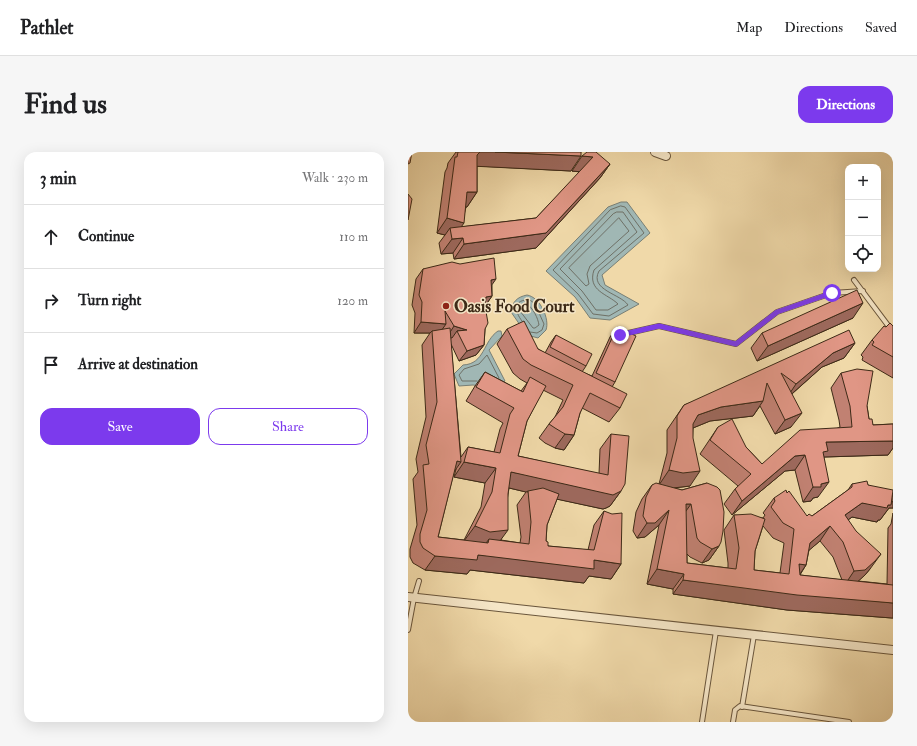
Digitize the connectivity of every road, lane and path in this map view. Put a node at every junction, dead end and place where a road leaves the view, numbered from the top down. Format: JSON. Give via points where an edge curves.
{"nodes":[{"id":1,"x":655,"y":152,"type":"edge"},
{"id":2,"x":666,"y":156,"type":"dead end"},
{"id":3,"x":854,"y":280,"type":"dead end"},
{"id":4,"x":863,"y":291,"type":"junction"},
{"id":5,"x":893,"y":332,"type":"edge"},
{"id":6,"x":620,"y":335,"type":"edge"},
{"id":7,"x":419,"y":581,"type":"dead end"},
{"id":8,"x":411,"y":598,"type":"edge"},
{"id":9,"x":408,"y":630,"type":"edge"},
{"id":10,"x":716,"y":631,"type":"junction"},
{"id":11,"x":754,"y":635,"type":"junction"},
{"id":12,"x":893,"y":650,"type":"edge"},
{"id":13,"x":742,"y":706,"type":"junction"},
{"id":14,"x":834,"y":721,"type":"edge"},
{"id":15,"x":702,"y":722,"type":"edge"},
{"id":16,"x":733,"y":722,"type":"edge"},
{"id":17,"x":849,"y":722,"type":"edge"}],
"edges":[{"from":1,"to":2,"type":"street"},
{"from":3,"to":4,"type":"lane"},
{"from":4,"to":5,"type":"lane"},
{"from":4,"to":6,"type":"lane","via":[[832,293],[777,312],[736,344],[659,326]]},
{"from":7,"to":8,"type":"lane"},
{"from":8,"to":9,"type":"lane"},
{"from":8,"to":10,"type":"street"},
{"from":10,"to":11,"type":"street"},
{"from":10,"to":15,"type":"lane"},
{"from":11,"to":12,"type":"street"},
{"from":11,"to":13,"type":"lane"},
{"from":13,"to":14,"type":"lane"},
{"from":13,"to":16,"type":"lane","via":[[737,707]]},
{"from":14,"to":17,"type":"lane"}]}
